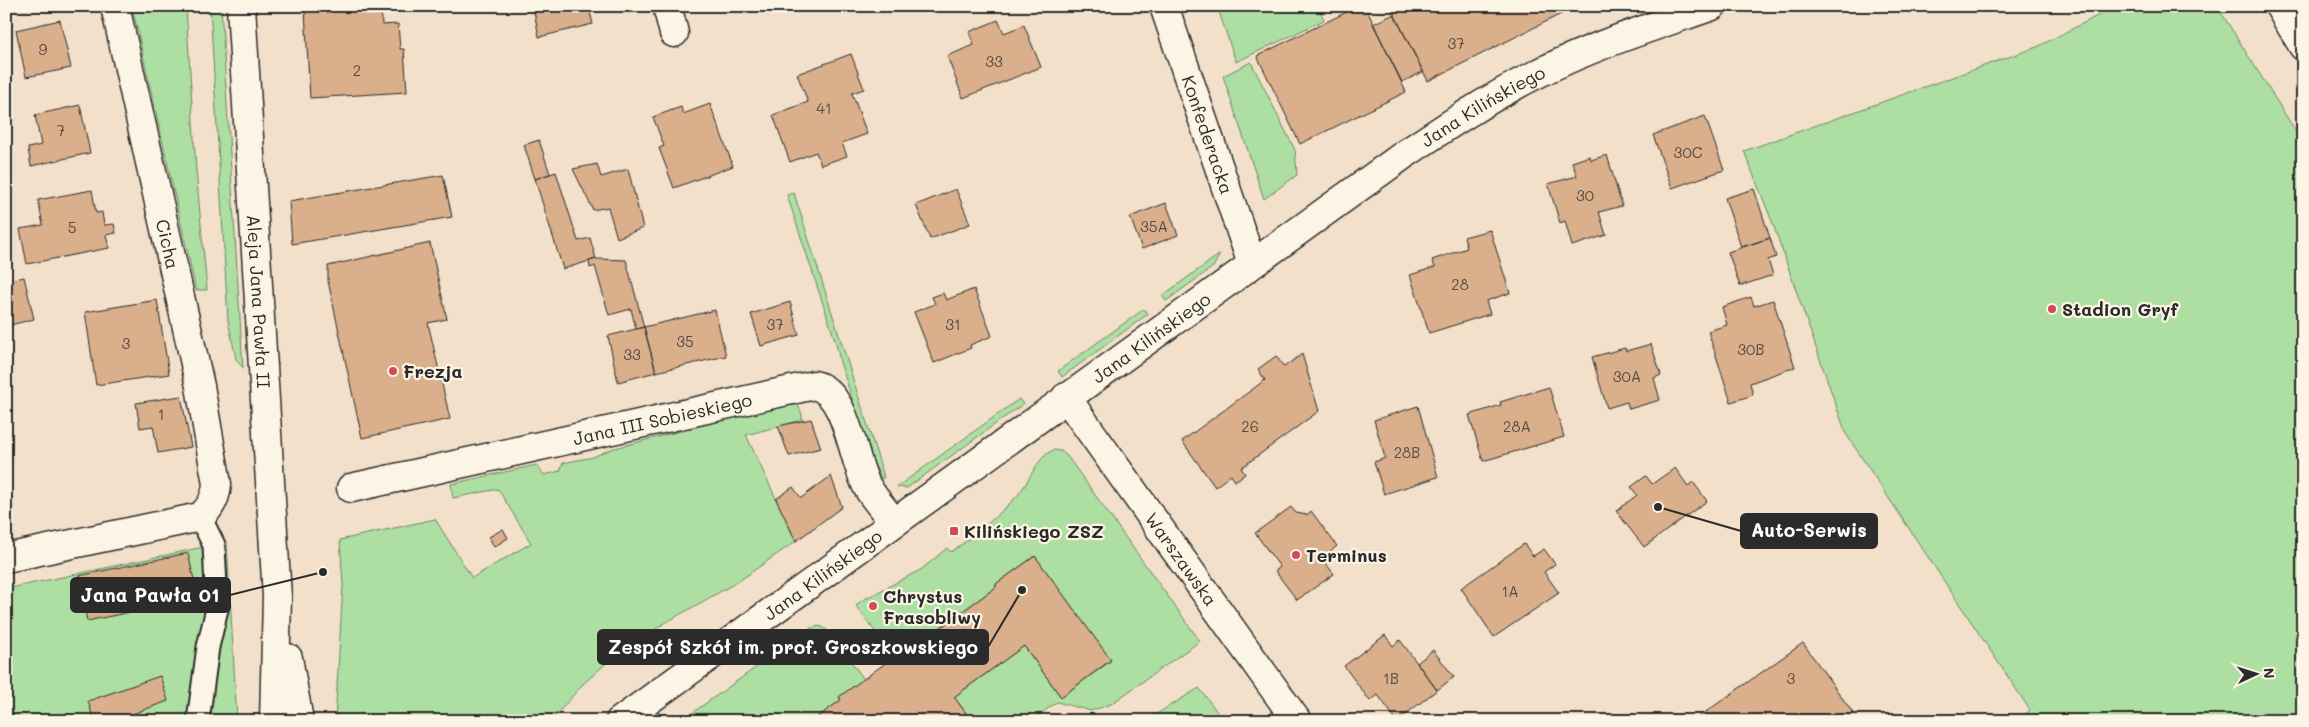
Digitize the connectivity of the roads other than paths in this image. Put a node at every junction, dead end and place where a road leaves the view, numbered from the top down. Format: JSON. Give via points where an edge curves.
{"nodes":[{"id":1,"x":115,"y":6,"type":"edge"},
{"id":2,"x":241,"y":6,"type":"edge"},
{"id":3,"x":667,"y":6,"type":"edge"},
{"id":4,"x":1164,"y":6,"type":"edge"},
{"id":5,"x":1712,"y":6,"type":"edge"},
{"id":6,"x":2279,"y":6,"type":"edge"},
{"id":7,"x":674,"y":33,"type":"dead end"},
{"id":8,"x":2303,"y":46,"type":"edge"},
{"id":9,"x":1252,"y":264,"type":"junction"},
{"id":10,"x":1066,"y":397,"type":"junction"},
{"id":11,"x":351,"y":488,"type":"dead end"},
{"id":12,"x":200,"y":517,"type":"junction"},
{"id":13,"x":894,"y":522,"type":"junction"},
{"id":14,"x":6,"y":558,"type":"edge"},
{"id":15,"x":277,"y":598,"type":"junction"},
{"id":16,"x":198,"y":721,"type":"edge"},
{"id":17,"x":274,"y":721,"type":"edge"},
{"id":18,"x":299,"y":721,"type":"edge"},
{"id":19,"x":620,"y":721,"type":"edge"},
{"id":20,"x":1298,"y":721,"type":"edge"}],
"edges":[{"from":1,"to":12,"type":"street","name":"Cicha","via":[[200,386],[217,484],[216,497]]},
{"from":2,"to":15,"type":"street","name":"Aleja Jana Pawła II"},
{"from":3,"to":7,"type":"street"},
{"from":4,"to":9,"type":"street","name":"Konfederacka"},
{"from":5,"to":9,"type":"street","name":"Jana Kilińskiego","via":[[1605,44],[1536,74],[1485,102],[1405,154]]},
{"from":6,"to":8,"type":"street"},
{"from":9,"to":10,"type":"street","name":"Jana Kilińskiego"},
{"from":10,"to":13,"type":"street","name":"Jana Kilińskiego"},
{"from":10,"to":20,"type":"street","name":"Warszawska"},
{"from":11,"to":13,"type":"street","name":"Jana III Sobieskiego","via":[[814,385],[823,387],[832,395],[867,487]]},
{"from":12,"to":14,"type":"street"},
{"from":12,"to":16,"type":"lane","via":[[214,545],[217,609],[208,647]]},
{"from":13,"to":19,"type":"street","name":"Jana Kilińskiego"},
{"from":15,"to":17,"type":"street","name":"Aleja Jana Pawła II"},
{"from":15,"to":18,"type":"street","name":"Aleja Jana Pawła II"}]}
